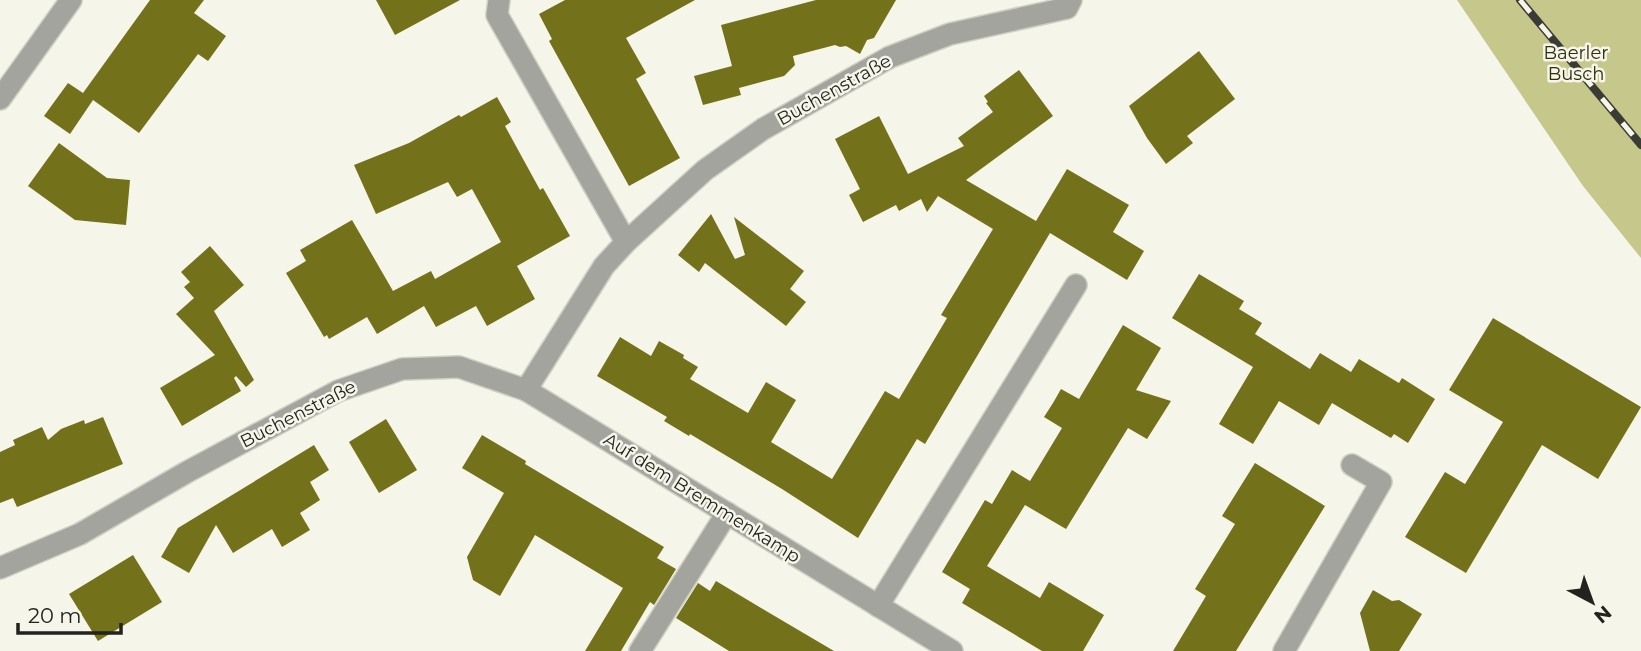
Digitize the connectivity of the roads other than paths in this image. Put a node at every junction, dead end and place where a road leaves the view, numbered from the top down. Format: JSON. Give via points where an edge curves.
{"nodes":[{"id":1,"x":71,"y":0,"type":"edge"},
{"id":2,"x":499,"y":0,"type":"edge"},
{"id":3,"x":1071,"y":0,"type":"edge"},
{"id":4,"x":0,"y":99,"type":"edge"},
{"id":5,"x":626,"y":242,"type":"junction"},
{"id":6,"x":1076,"y":285,"type":"dead end"},
{"id":7,"x":526,"y":390,"type":"junction"},
{"id":8,"x":1352,"y":465,"type":"dead end"},
{"id":9,"x":727,"y":513,"type":"junction"},
{"id":10,"x":0,"y":568,"type":"edge"},
{"id":11,"x":878,"y":606,"type":"junction"},
{"id":12,"x":640,"y":651,"type":"edge"},
{"id":13,"x":952,"y":651,"type":"edge"},
{"id":14,"x":1284,"y":651,"type":"edge"}],
"edges":[{"from":1,"to":4,"type":"street"},
{"from":2,"to":5,"type":"street","via":[[497,15]]},
{"from":3,"to":5,"type":"street","name":"Buchenstraße","via":[[1067,8],[950,34],[890,57],[763,129],[705,170]]},
{"from":5,"to":7,"type":"street","name":"Buchenstraße","via":[[604,266]]},
{"from":6,"to":11,"type":"street"},
{"from":7,"to":9,"type":"street","name":"Auf dem Bremmenkamp"},
{"from":7,"to":10,"type":"street","name":"Buchenstraße","via":[[459,367],[402,369],[338,391],[80,534]]},
{"from":8,"to":14,"type":"street","via":[[1381,482]]},
{"from":9,"to":11,"type":"street","name":"Auf dem Bremmenkamp"},
{"from":9,"to":12,"type":"street"},
{"from":11,"to":13,"type":"street","name":"Auf dem Bremmenkamp"}]}
